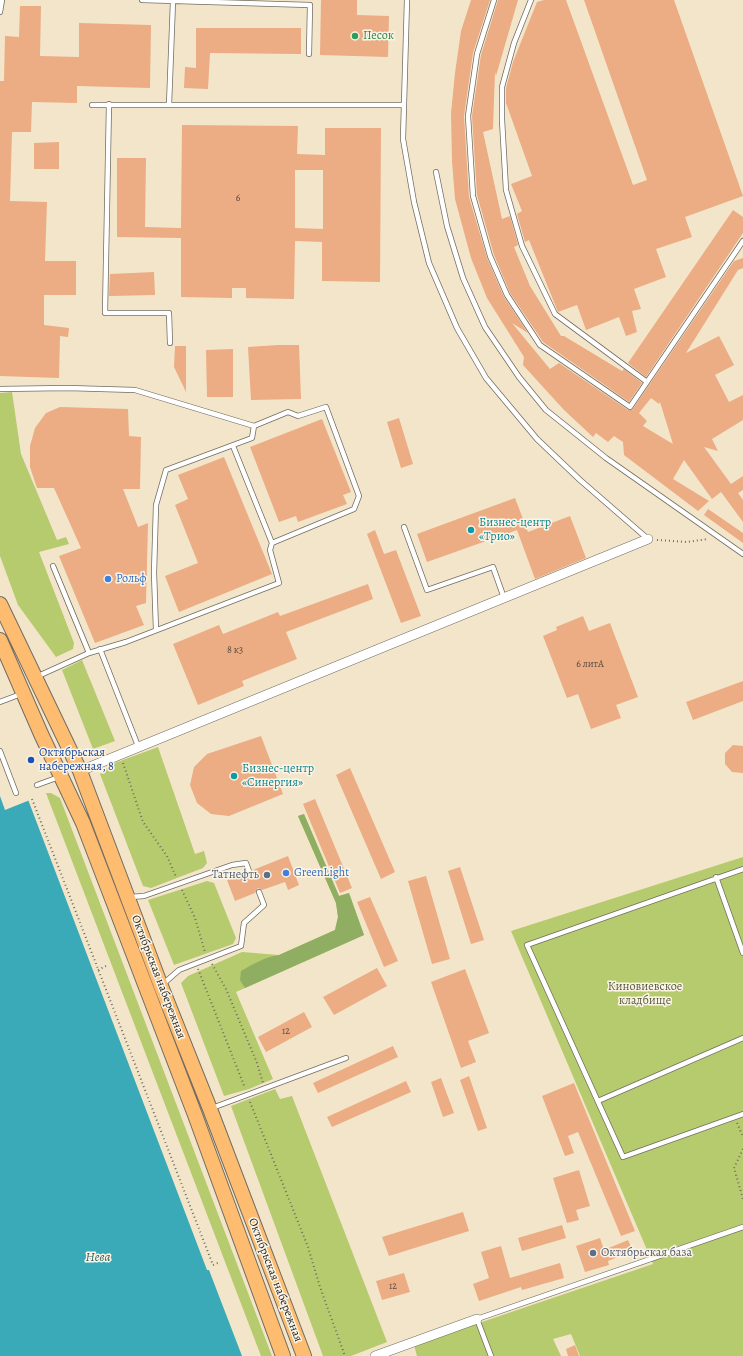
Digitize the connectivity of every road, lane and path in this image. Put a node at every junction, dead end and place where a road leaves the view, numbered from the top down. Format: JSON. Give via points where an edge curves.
{"nodes":[{"id":1,"x":2,"y":0,"type":"edge"},
{"id":2,"x":142,"y":0,"type":"edge"},
{"id":3,"x":407,"y":0,"type":"edge"},
{"id":4,"x":494,"y":0,"type":"edge"},
{"id":5,"x":531,"y":0,"type":"edge"},
{"id":6,"x":173,"y":1,"type":"edge"},
{"id":7,"x":240,"y":1,"type":"edge"},
{"id":8,"x":0,"y":12,"type":"edge"},
{"id":9,"x":309,"y":54,"type":"dead end"},
{"id":10,"x":92,"y":104,"type":"dead end"},
{"id":11,"x":109,"y":104,"type":"junction"},
{"id":12,"x":168,"y":105,"type":"junction"},
{"id":13,"x":404,"y":105,"type":"junction"},
{"id":14,"x":436,"y":172,"type":"dead end"},
{"id":15,"x":743,"y":241,"type":"edge"},
{"id":16,"x":170,"y":343,"type":"dead end"},
{"id":17,"x":647,"y":382,"type":"junction"},
{"id":18,"x":0,"y":389,"type":"edge"},
{"id":19,"x":254,"y":426,"type":"junction"},
{"id":20,"x":233,"y":446,"type":"junction"},
{"id":21,"x":404,"y":527,"type":"dead end"},
{"id":22,"x":716,"y":536,"type":"junction"},
{"id":23,"x":648,"y":539,"type":"junction"},
{"id":24,"x":272,"y":543,"type":"junction"},
{"id":25,"x":743,"y":554,"type":"edge"},
{"id":26,"x":53,"y":566,"type":"dead end"},
{"id":27,"x":504,"y":598,"type":"junction"},
{"id":28,"x":0,"y":604,"type":"edge"},
{"id":29,"x":156,"y":630,"type":"junction"},
{"id":30,"x":0,"y":640,"type":"edge"},
{"id":31,"x":100,"y":650,"type":"junction"},
{"id":32,"x":89,"y":653,"type":"junction"},
{"id":33,"x":35,"y":677,"type":"junction"},
{"id":34,"x":23,"y":694,"type":"junction"},
{"id":35,"x":0,"y":702,"type":"edge"},
{"id":36,"x":138,"y":746,"type":"junction"},
{"id":37,"x":0,"y":751,"type":"edge"},
{"id":38,"x":120,"y":754,"type":"junction"},
{"id":39,"x":80,"y":771,"type":"junction"},
{"id":40,"x":60,"y":776,"type":"junction"},
{"id":41,"x":36,"y":785,"type":"dead end"},
{"id":42,"x":16,"y":793,"type":"dead end"},
{"id":43,"x":32,"y":799,"type":"dead end"},
{"id":44,"x":743,"y":868,"type":"edge"},
{"id":45,"x":249,"y":871,"type":"dead end"},
{"id":46,"x":716,"y":877,"type":"junction"},
{"id":47,"x":179,"y":883,"type":"junction"},
{"id":48,"x":259,"y":892,"type":"dead end"},
{"id":49,"x":127,"y":898,"type":"junction"},
{"id":50,"x":743,"y":952,"type":"edge"},
{"id":51,"x":207,"y":959,"type":"junction"},
{"id":52,"x":196,"y":963,"type":"junction"},
{"id":53,"x":106,"y":966,"type":"dead end"},
{"id":54,"x":98,"y":970,"type":"junction"},
{"id":55,"x":160,"y":986,"type":"junction"},
{"id":56,"x":743,"y":1038,"type":"edge"},
{"id":57,"x":346,"y":1058,"type":"dead end"},
{"id":58,"x":265,"y":1089,"type":"junction"},
{"id":59,"x":248,"y":1096,"type":"junction"},
{"id":60,"x":598,"y":1101,"type":"junction"},
{"id":61,"x":210,"y":1109,"type":"junction"},
{"id":62,"x":743,"y":1114,"type":"edge"},
{"id":63,"x":734,"y":1116,"type":"junction"},
{"id":64,"x":743,"y":1137,"type":"edge"},
{"id":65,"x":743,"y":1149,"type":"edge"},
{"id":66,"x":743,"y":1199,"type":"edge"},
{"id":67,"x":743,"y":1227,"type":"edge"},
{"id":68,"x":220,"y":1262,"type":"dead end"},
{"id":69,"x":477,"y":1319,"type":"junction"},
{"id":70,"x":389,"y":1354,"type":"edge"},
{"id":71,"x":283,"y":1356,"type":"edge"},
{"id":72,"x":304,"y":1356,"type":"edge"},
{"id":73,"x":345,"y":1356,"type":"edge"},
{"id":74,"x":375,"y":1356,"type":"edge"},
{"id":75,"x":492,"y":1356,"type":"edge"}],
"edges":[{"from":1,"to":8,"type":"lane"},
{"from":2,"to":6,"type":"lane"},
{"from":3,"to":13,"type":"lane"},
{"from":4,"to":17,"type":"lane","via":[[478,54],[468,116],[473,196],[490,256],[507,294],[540,345],[630,407]]},
{"from":5,"to":17,"type":"lane","via":[[514,42],[502,87],[506,190],[522,246],[555,314]]},
{"from":6,"to":7,"type":"lane"},
{"from":6,"to":12,"type":"lane"},
{"from":7,"to":9,"type":"lane","via":[[310,5]]},
{"from":10,"to":11,"type":"lane"},
{"from":11,"to":12,"type":"lane"},
{"from":11,"to":16,"type":"lane","via":[[105,313],[169,313]]},
{"from":12,"to":13,"type":"lane"},
{"from":13,"to":23,"type":"lane","via":[[403,139],[416,209],[429,263],[457,328],[486,378],[537,439]]},
{"from":14,"to":22,"type":"lane","via":[[447,226],[463,278],[485,327],[519,377],[546,410],[606,458]]},
{"from":15,"to":17,"type":"lane"},
{"from":18,"to":19,"type":"lane","via":[[135,390]]},
{"from":19,"to":20,"type":"lane","via":[[252,438]]},
{"from":19,"to":24,"type":"lane","via":[[288,412],[298,416],[326,407],[359,496],[354,509]]},
{"from":20,"to":24,"type":"lane"},
{"from":20,"to":29,"type":"lane","via":[[166,470],[156,505]]},
{"from":21,"to":27,"type":"lane","via":[[427,590],[493,567]]},
{"from":22,"to":23,"type":"path","via":[[687,542]]},
{"from":22,"to":25,"type":"lane"},
{"from":23,"to":27,"type":"street"},
{"from":24,"to":29,"type":"lane","via":[[270,550],[278,583]]},
{"from":26,"to":32,"type":"lane"},
{"from":27,"to":36,"type":"street"},
{"from":28,"to":33,"type":"main road","name":"Октябрьская набережная"},
{"from":29,"to":31,"type":"lane"},
{"from":30,"to":34,"type":"main road","name":"Октябрьская набережная"},
{"from":31,"to":32,"type":"lane"},
{"from":31,"to":36,"type":"lane"},
{"from":32,"to":33,"type":"lane"},
{"from":33,"to":39,"type":"main road","name":"Октябрьская набережная"},
{"from":34,"to":35,"type":"lane"},
{"from":34,"to":40,"type":"main road","name":"Октябрьская набережная"},
{"from":36,"to":38,"type":"street"},
{"from":37,"to":42,"type":"lane"},
{"from":38,"to":39,"type":"street"},
{"from":38,"to":47,"type":"path","via":[[143,822],[167,856]]},
{"from":39,"to":49,"type":"main road","name":"Октябрьская набережная"},
{"from":40,"to":41,"type":"lane"},
{"from":40,"to":71,"type":"main road","name":"Октябрьская набережная","via":[[88,837],[195,1115]]},
{"from":43,"to":54,"type":"path"},
{"from":44,"to":46,"type":"lane"},
{"from":45,"to":47,"type":"lane","via":[[246,863],[232,865]]},
{"from":46,"to":50,"type":"lane"},
{"from":46,"to":60,"type":"lane","via":[[527,945]]},
{"from":47,"to":49,"type":"lane","via":[[144,896]]},
{"from":47,"to":51,"type":"path","via":[[195,918]]},
{"from":48,"to":51,"type":"lane","via":[[264,904],[244,924],[241,946]]},
{"from":49,"to":55,"type":"main road","name":"Октябрьская набережная"},
{"from":51,"to":52,"type":"lane"},
{"from":51,"to":58,"type":"path","via":[[216,969],[226,989]]},
{"from":52,"to":55,"type":"lane","via":[[179,970]]},
{"from":52,"to":59,"type":"path"},
{"from":53,"to":54,"type":"path"},
{"from":54,"to":68,"type":"path","via":[[213,1265]]},
{"from":55,"to":61,"type":"main road","name":"Октябрьская набережная"},
{"from":56,"to":60,"type":"lane"},
{"from":57,"to":58,"type":"lane"},
{"from":58,"to":59,"type":"lane"},
{"from":59,"to":61,"type":"lane"},
{"from":59,"to":73,"type":"path","via":[[308,1247]]},
{"from":60,"to":63,"type":"lane","via":[[623,1157]]},
{"from":61,"to":72,"type":"main road","name":"Октябрьская набережная"},
{"from":62,"to":63,"type":"lane"},
{"from":63,"to":64,"type":"path"},
{"from":65,"to":66,"type":"path","via":[[734,1168]]},
{"from":67,"to":69,"type":"lane"},
{"from":69,"to":70,"type":"street"},
{"from":69,"to":75,"type":"lane"},
{"from":70,"to":74,"type":"street"}]}
